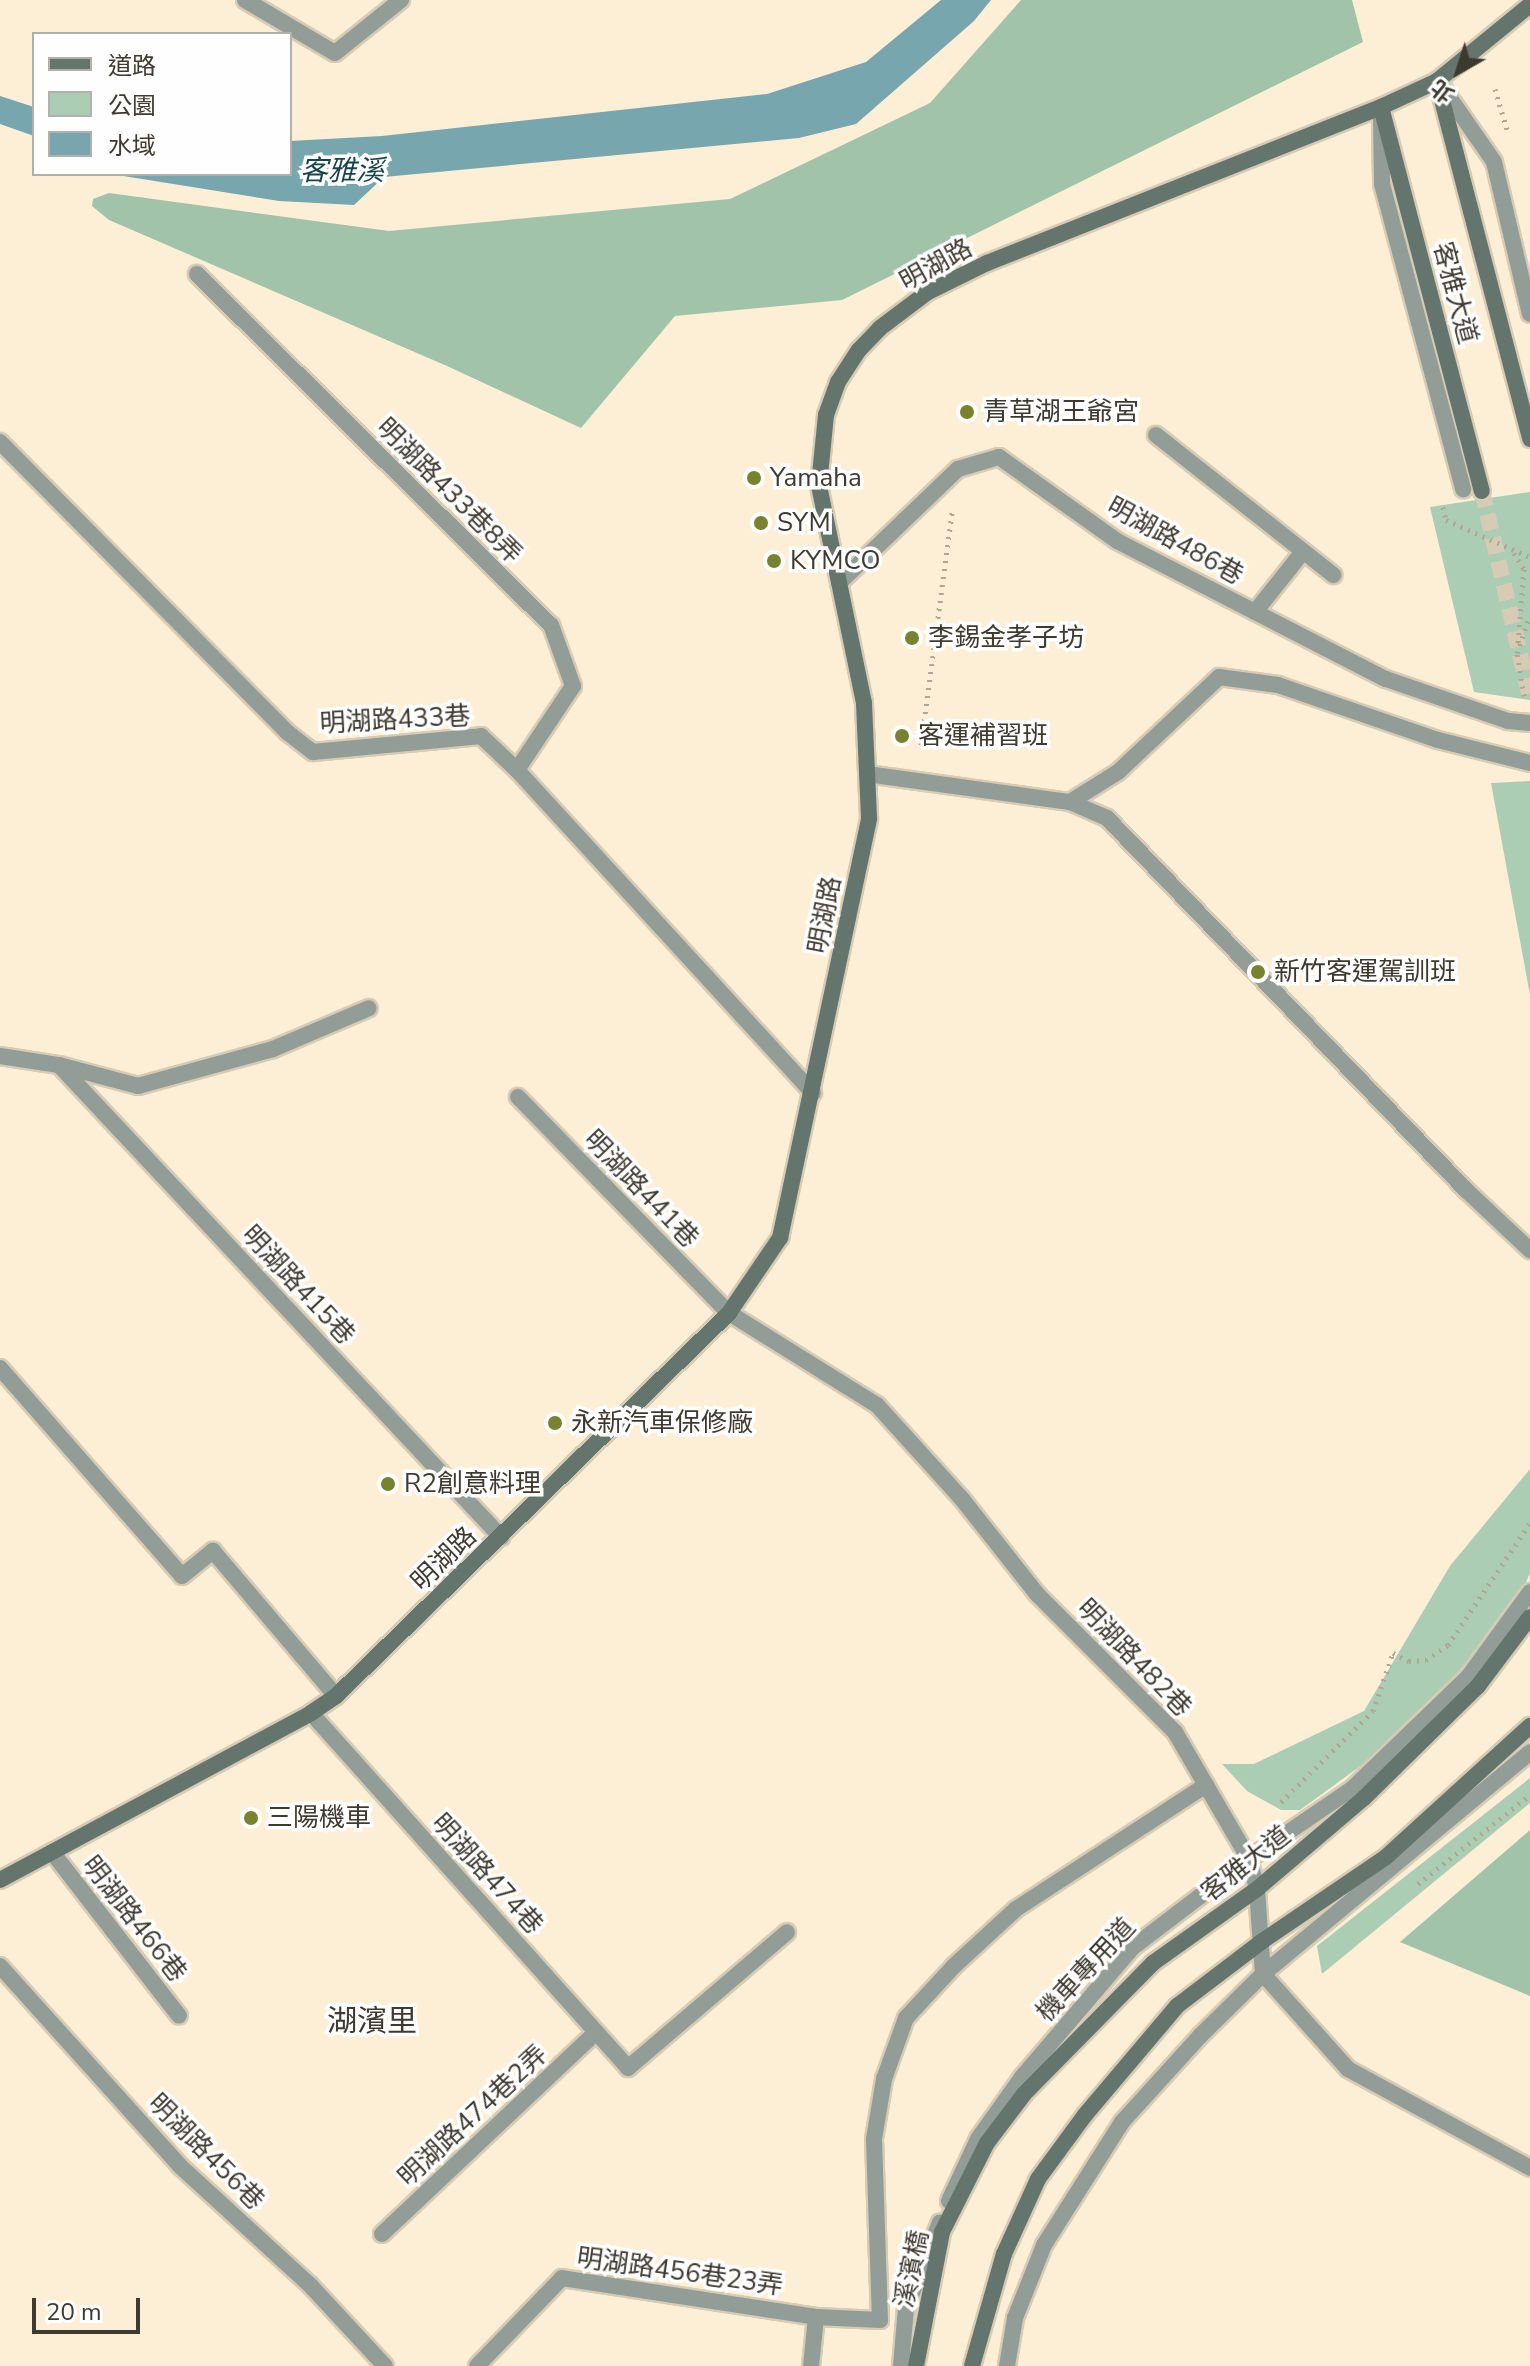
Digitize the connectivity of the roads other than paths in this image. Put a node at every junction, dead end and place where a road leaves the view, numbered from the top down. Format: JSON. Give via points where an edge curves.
{"nodes":[{"id":1,"x":245,"y":0,"type":"edge"},
{"id":2,"x":401,"y":0,"type":"edge"},
{"id":3,"x":1530,"y":5,"type":"edge"},
{"id":4,"x":1437,"y":81,"type":"junction"},
{"id":5,"x":1381,"y":107,"type":"junction"},
{"id":6,"x":197,"y":274,"type":"dead end"},
{"id":7,"x":1530,"y":314,"type":"edge"},
{"id":8,"x":1156,"y":435,"type":"dead end"},
{"id":9,"x":1530,"y":439,"type":"edge"},
{"id":10,"x":0,"y":442,"type":"edge"},
{"id":11,"x":1463,"y":489,"type":"tunnel mouth"},
{"id":12,"x":1482,"y":491,"type":"tunnel mouth"},
{"id":13,"x":1302,"y":553,"type":"junction"},
{"id":14,"x":1333,"y":575,"type":"dead end"},
{"id":15,"x":839,"y":583,"type":"junction"},
{"id":16,"x":1255,"y":612,"type":"junction"},
{"id":17,"x":1529,"y":723,"type":"edge"},
{"id":18,"x":1530,"y":763,"type":"edge"},
{"id":19,"x":517,"y":770,"type":"junction"},
{"id":20,"x":867,"y":774,"type":"junction"},
{"id":21,"x":1070,"y":802,"type":"junction"},
{"id":22,"x":369,"y":1008,"type":"dead end"},
{"id":23,"x":0,"y":1056,"type":"edge"},
{"id":24,"x":59,"y":1065,"type":"junction"},
{"id":25,"x":813,"y":1093,"type":"junction"},
{"id":26,"x":518,"y":1097,"type":"dead end"},
{"id":27,"x":1530,"y":1250,"type":"edge"},
{"id":28,"x":729,"y":1313,"type":"junction"},
{"id":29,"x":0,"y":1368,"type":"edge"},
{"id":30,"x":501,"y":1537,"type":"junction"},
{"id":31,"x":1530,"y":1592,"type":"edge"},
{"id":32,"x":1530,"y":1617,"type":"edge"},
{"id":33,"x":336,"y":1696,"type":"junction"},
{"id":34,"x":311,"y":1713,"type":"junction"},
{"id":35,"x":1530,"y":1726,"type":"edge"},
{"id":36,"x":1530,"y":1752,"type":"edge"},
{"id":37,"x":1206,"y":1785,"type":"junction"},
{"id":38,"x":52,"y":1852,"type":"junction"},
{"id":39,"x":1249,"y":1859,"type":"junction"},
{"id":40,"x":0,"y":1880,"type":"edge"},
{"id":41,"x":1257,"y":1889,"type":"junction"},
{"id":42,"x":787,"y":1932,"type":"dead end"},
{"id":43,"x":1261,"y":1942,"type":"junction"},
{"id":44,"x":0,"y":1966,"type":"edge"},
{"id":45,"x":1263,"y":1974,"type":"junction"},
{"id":46,"x":179,"y":2016,"type":"dead end"},
{"id":47,"x":596,"y":2032,"type":"junction"},
{"id":48,"x":982,"y":2141,"type":"junction"},
{"id":49,"x":1530,"y":2168,"type":"edge"},
{"id":50,"x":382,"y":2234,"type":"dead end"},
{"id":51,"x":816,"y":2317,"type":"junction"},
{"id":52,"x":385,"y":2366,"type":"edge"},
{"id":53,"x":477,"y":2366,"type":"edge"},
{"id":54,"x":811,"y":2366,"type":"edge"},
{"id":55,"x":901,"y":2366,"type":"edge"},
{"id":56,"x":916,"y":2366,"type":"edge"},
{"id":57,"x":972,"y":2366,"type":"edge"},
{"id":58,"x":1007,"y":2366,"type":"edge"}],
"edges":[{"from":1,"to":2,"type":"lane","via":[[335,53]]},
{"from":3,"to":4,"type":"main road","name":"明湖路"},
{"from":4,"to":5,"type":"main road","name":"明湖路"},
{"from":4,"to":7,"type":"lane","via":[[1494,162]]},
{"from":4,"to":9,"type":"main road","name":"客雅大道"},
{"from":5,"to":11,"type":"lane","via":[[1382,184]]},
{"from":5,"to":12,"type":"main road","name":"客雅大道"},
{"from":5,"to":15,"type":"main road","name":"明湖路","via":[[987,263],[928,292],[880,328],[838,382],[823,436],[819,485]]},
{"from":6,"to":19,"type":"lane","name":"明湖路433巷8弄","via":[[551,625],[573,686]]},
{"from":8,"to":13,"type":"lane"},
{"from":10,"to":19,"type":"lane","name":"明湖路433巷","via":[[287,732],[313,752],[481,736]]},
{"from":13,"to":14,"type":"lane"},
{"from":13,"to":16,"type":"lane"},
{"from":15,"to":16,"type":"lane","name":"明湖路486巷","via":[[958,469],[999,457],[1117,541]]},
{"from":15,"to":20,"type":"main road","name":"明湖路","via":[[864,703]]},
{"from":16,"to":17,"type":"lane","name":"明湖路486巷","via":[[1386,679],[1508,721]]},
{"from":18,"to":21,"type":"lane","via":[[1438,740],[1278,685],[1219,677],[1118,772]]},
{"from":19,"to":25,"type":"lane","name":"明湖路433巷"},
{"from":20,"to":21,"type":"lane"},
{"from":20,"to":25,"type":"main road","name":"明湖路","via":[[869,818]]},
{"from":21,"to":27,"type":"lane","via":[[1118,828]]},
{"from":22,"to":24,"type":"lane","via":[[273,1049],[138,1086]]},
{"from":23,"to":24,"type":"lane"},
{"from":24,"to":30,"type":"lane","name":"明湖路415巷"},
{"from":25,"to":28,"type":"main road","name":"明湖路","via":[[780,1238]]},
{"from":26,"to":28,"type":"lane","name":"明湖路441巷"},
{"from":28,"to":30,"type":"main road","name":"明湖路"},
{"from":28,"to":37,"type":"lane","name":"明湖路482巷","via":[[877,1405],[962,1499],[1037,1594],[1175,1732]]},
{"from":29,"to":33,"type":"lane","via":[[182,1576],[213,1551]]},
{"from":30,"to":33,"type":"main road","name":"明湖路"},
{"from":31,"to":39,"type":"lane","name":"機車專用道","via":[[1468,1677],[1363,1778]]},
{"from":32,"to":41,"type":"main road","name":"客雅大道","via":[[1478,1686],[1364,1798]]},
{"from":33,"to":34,"type":"main road","name":"明湖路"},
{"from":34,"to":38,"type":"main road","name":"明湖路"},
{"from":34,"to":47,"type":"lane","name":"明湖路474巷"},
{"from":35,"to":43,"type":"main road","via":[[1386,1857]]},
{"from":36,"to":45,"type":"lane"},
{"from":37,"to":39,"type":"lane","name":"明湖路482巷"},
{"from":37,"to":51,"type":"lane","via":[[1016,1909],[906,2018],[884,2079],[874,2139],[880,2320]]},
{"from":38,"to":40,"type":"main road","name":"明湖路"},
{"from":38,"to":46,"type":"lane","name":"明湖路466巷"},
{"from":39,"to":41,"type":"lane","name":"明湖路482巷"},
{"from":39,"to":48,"type":"lane","name":"機車專用道","via":[[1132,1948],[1022,2077]]},
{"from":41,"to":43,"type":"lane","name":"明湖路482巷"},
{"from":41,"to":48,"type":"main road","name":"客雅大道","via":[[1153,1963]]},
{"from":42,"to":47,"type":"lane","name":"明湖路474巷","via":[[628,2068]]},
{"from":43,"to":45,"type":"lane","name":"明湖路482巷"},
{"from":43,"to":57,"type":"main road","via":[[1177,2006],[1038,2179],[1004,2254]]},
{"from":44,"to":52,"type":"lane","name":"明湖路456巷","via":[[180,2166],[309,2284]]},
{"from":45,"to":49,"type":"lane","via":[[1348,2069]]},
{"from":45,"to":58,"type":"lane","via":[[1122,2122],[1080,2185],[1044,2245],[1015,2318]]},
{"from":47,"to":50,"type":"lane","name":"明湖路474巷2弄"},
{"from":48,"to":55,"type":"lane","name":"機車專用道","via":[[937,2229],[906,2308]]},
{"from":48,"to":56,"type":"main road","name":"溪濱橋","via":[[942,2232]]},
{"from":51,"to":53,"type":"lane","name":"明湖路456巷23弄","via":[[562,2278]]},
{"from":51,"to":54,"type":"lane"}]}
